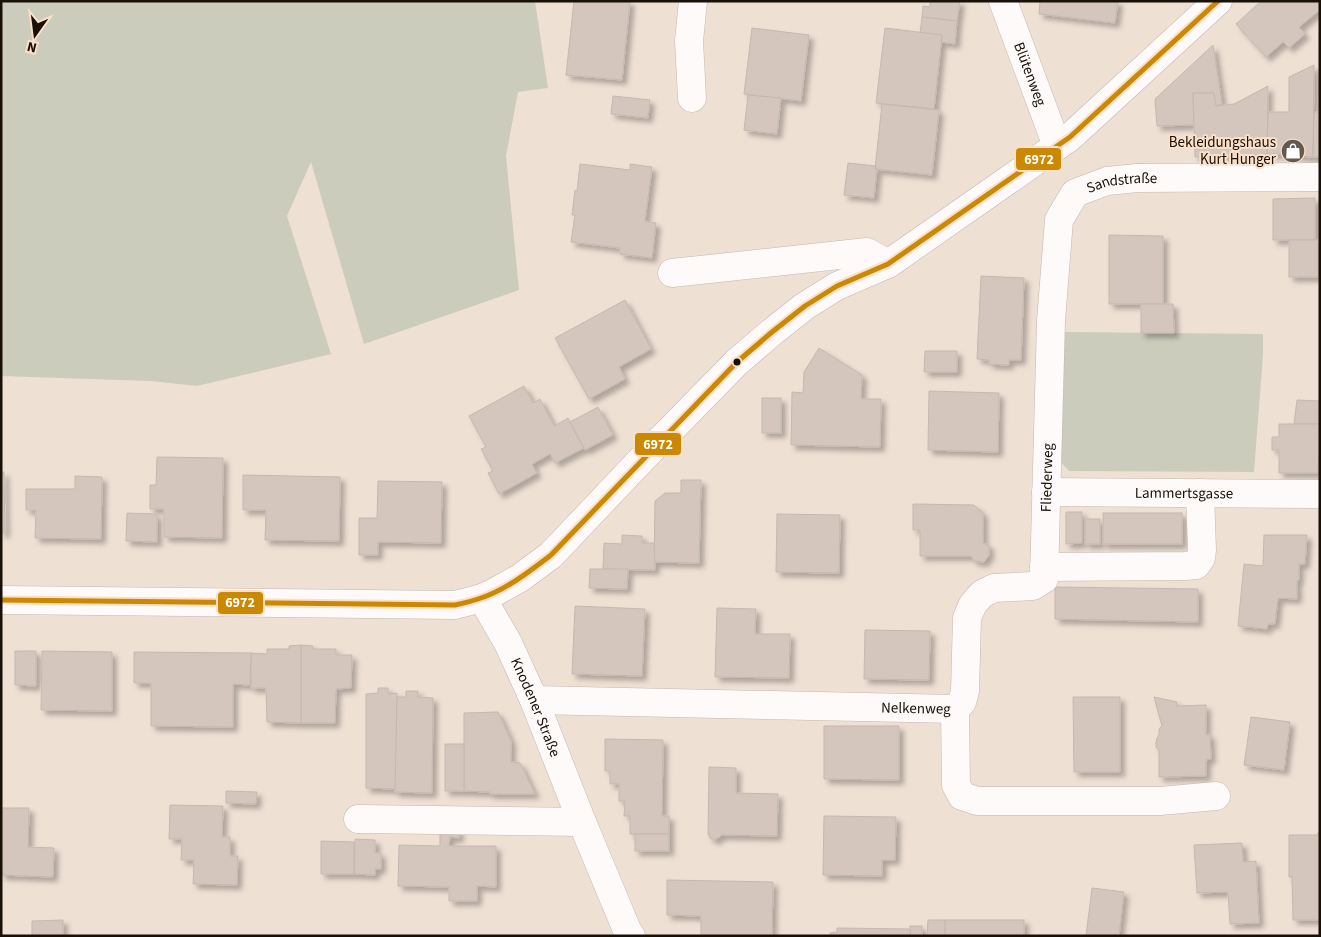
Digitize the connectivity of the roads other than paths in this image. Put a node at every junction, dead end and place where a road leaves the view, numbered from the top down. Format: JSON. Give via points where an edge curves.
{"nodes":[{"id":1,"x":693,"y":1,"type":"edge"},
{"id":2,"x":1002,"y":1,"type":"edge"},
{"id":3,"x":1214,"y":3,"type":"edge"},
{"id":4,"x":692,"y":98,"type":"dead end"},
{"id":5,"x":1057,"y":146,"type":"junction"},
{"id":6,"x":1320,"y":176,"type":"edge"},
{"id":7,"x":1075,"y":193,"type":"joint"},
{"id":8,"x":888,"y":264,"type":"junction"},
{"id":9,"x":672,"y":273,"type":"dead end"},
{"id":10,"x":1046,"y":492,"type":"junction"},
{"id":11,"x":1200,"y":493,"type":"junction"},
{"id":12,"x":1320,"y":494,"type":"edge"},
{"id":13,"x":1044,"y":566,"type":"junction"},
{"id":14,"x":482,"y":598,"type":"junction"},
{"id":15,"x":1,"y":600,"type":"edge"},
{"id":16,"x":534,"y":700,"type":"junction"},
{"id":17,"x":955,"y":709,"type":"junction"},
{"id":18,"x":1216,"y":796,"type":"dead end"},
{"id":19,"x":358,"y":819,"type":"dead end"},
{"id":20,"x":582,"y":822,"type":"junction"},
{"id":21,"x":631,"y":936,"type":"edge"}],
"edges":[{"from":1,"to":4,"type":"street","via":[[689,41]]},
{"from":2,"to":5,"type":"street","name":"Blütenweg"},
{"from":3,"to":5,"type":"street"},
{"from":5,"to":8,"type":"street"},
{"from":6,"to":7,"type":"street","name":"Sandstraße","via":[[1137,178],[1107,182]]},
{"from":7,"to":10,"type":"street","name":"Fliederweg","via":[[1059,220]]},
{"from":8,"to":9,"type":"street","via":[[867,252]]},
{"from":8,"to":14,"type":"street","via":[[837,286],[805,306],[737,362],[551,555],[520,578]]},
{"from":10,"to":11,"type":"street","name":"Lammertsgasse"},
{"from":10,"to":13,"type":"street","name":"Fliederweg"},
{"from":11,"to":12,"type":"street","name":"Lammertsgasse"},
{"from":11,"to":13,"type":"street","via":[[1202,550],[1196,564]]},
{"from":13,"to":17,"type":"street","name":"Fliederweg","via":[[1041,582],[1033,586],[994,588],[972,604],[967,618],[965,691],[962,702]]},
{"from":14,"to":15,"type":"street","via":[[455,606]]},
{"from":14,"to":16,"type":"street","name":"Knodener Straße"},
{"from":16,"to":17,"type":"street","name":"Nelkenweg"},
{"from":16,"to":20,"type":"street","name":"Knodener Straße"},
{"from":17,"to":18,"type":"street","name":"Nelkenweg","via":[[956,785],[962,796],[977,801],[1160,801]]},
{"from":19,"to":20,"type":"street"},
{"from":20,"to":21,"type":"street","name":"Knodener Straße"}]}
